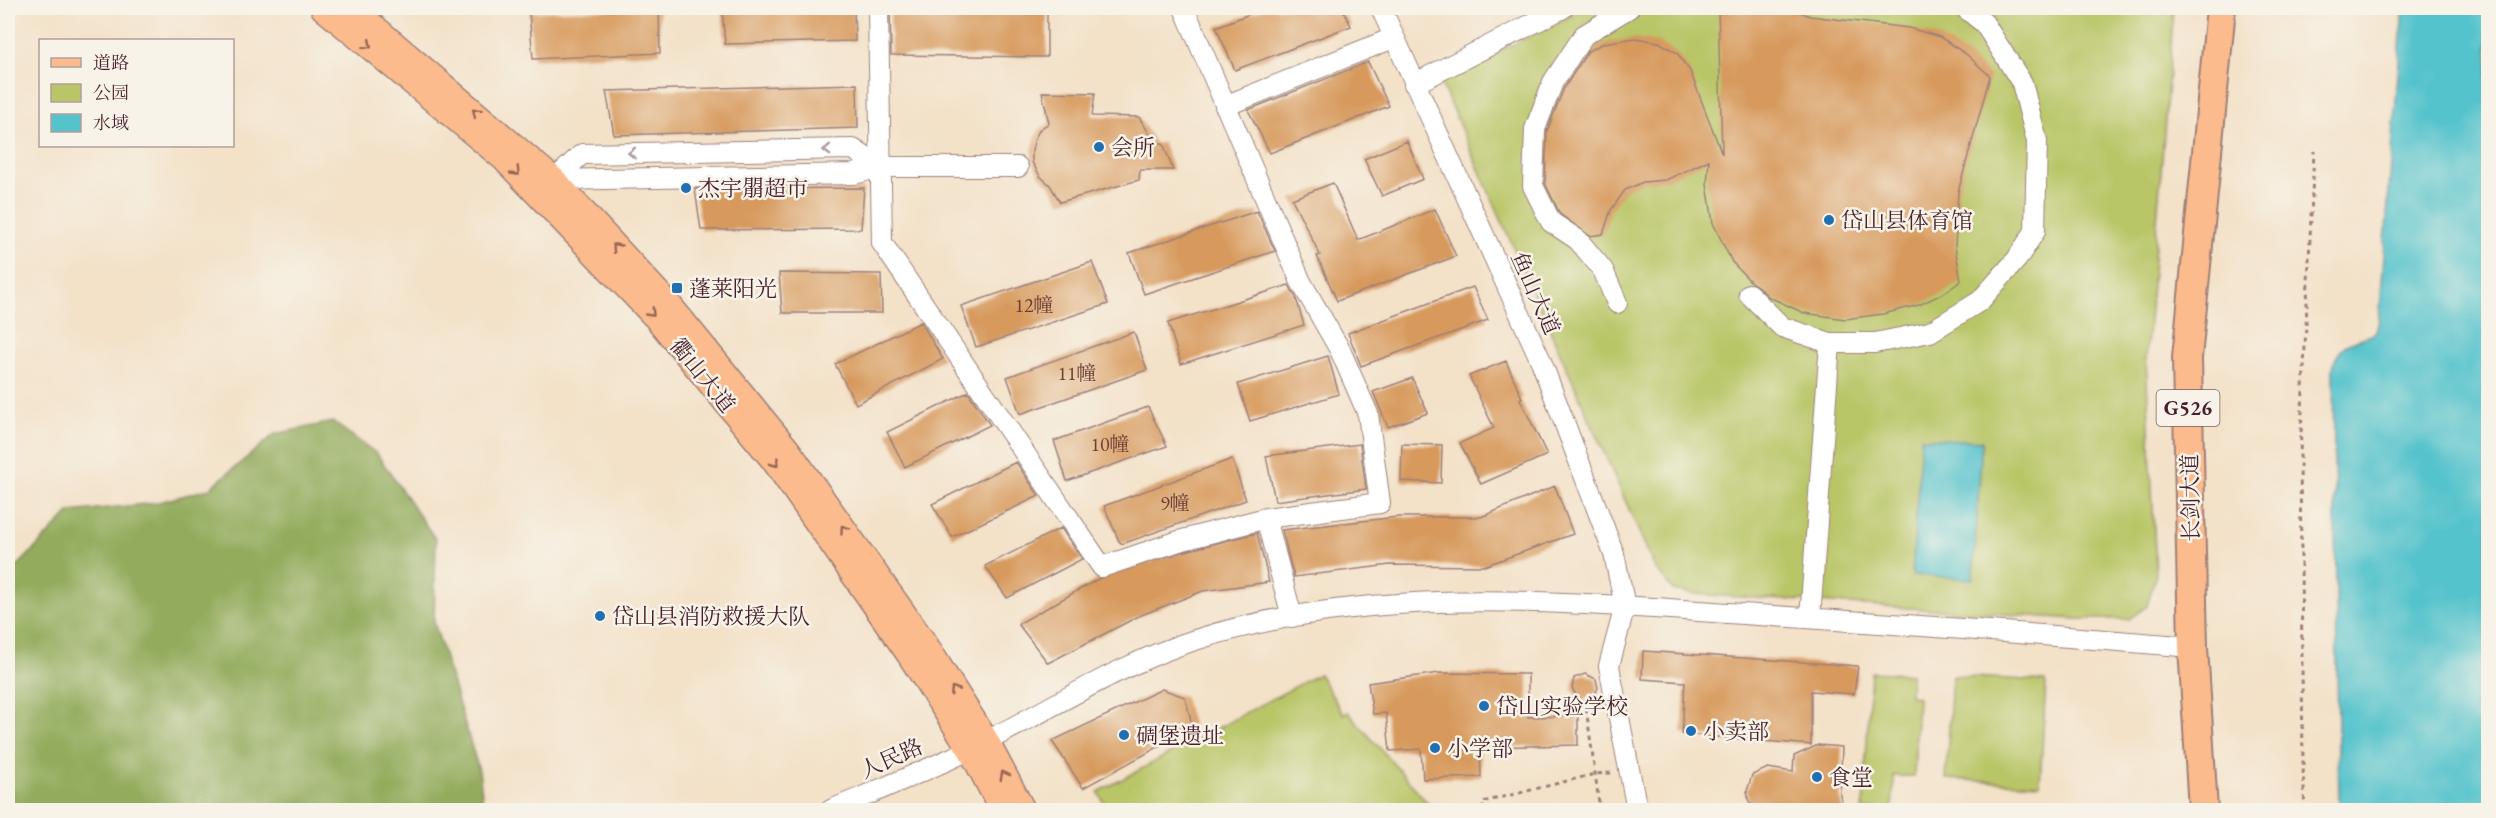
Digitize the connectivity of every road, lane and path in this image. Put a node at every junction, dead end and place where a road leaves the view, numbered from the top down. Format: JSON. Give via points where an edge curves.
{"nodes":[{"id":1,"x":323,"y":8,"type":"edge"},
{"id":2,"x":352,"y":8,"type":"edge"},
{"id":3,"x":878,"y":8,"type":"edge"},
{"id":4,"x":1184,"y":8,"type":"edge"},
{"id":5,"x":1381,"y":8,"type":"edge"},
{"id":6,"x":1563,"y":8,"type":"edge"},
{"id":7,"x":1629,"y":8,"type":"edge"},
{"id":8,"x":1965,"y":8,"type":"edge"},
{"id":9,"x":2221,"y":8,"type":"edge"},
{"id":10,"x":2238,"y":8,"type":"edge"},
{"id":11,"x":1394,"y":38,"type":"junction"},
{"id":12,"x":1414,"y":84,"type":"junction"},
{"id":13,"x":1225,"y":106,"type":"junction"},
{"id":14,"x":2314,"y":151,"type":"dead end"},
{"id":15,"x":880,"y":167,"type":"junction"},
{"id":16,"x":1018,"y":167,"type":"dead end"},
{"id":17,"x":554,"y":180,"type":"junction"},
{"id":18,"x":1749,"y":294,"type":"dead end"},
{"id":19,"x":1617,"y":303,"type":"dead end"},
{"id":20,"x":1830,"y":343,"type":"junction"},
{"id":21,"x":1266,"y":518,"type":"junction"},
{"id":22,"x":1625,"y":606,"type":"junction"},
{"id":23,"x":1292,"y":617,"type":"junction"},
{"id":24,"x":1810,"y":618,"type":"junction"},
{"id":25,"x":2193,"y":647,"type":"junction"},
{"id":26,"x":1585,"y":700,"type":"dead end"},
{"id":27,"x":978,"y":745,"type":"junction"},
{"id":28,"x":1595,"y":774,"type":"junction"},
{"id":29,"x":831,"y":810,"type":"edge"},
{"id":30,"x":1002,"y":810,"type":"edge"},
{"id":31,"x":1023,"y":810,"type":"edge"},
{"id":32,"x":1483,"y":810,"type":"edge"},
{"id":33,"x":1600,"y":810,"type":"edge"},
{"id":34,"x":1637,"y":810,"type":"edge"},
{"id":35,"x":2203,"y":810,"type":"edge"},
{"id":36,"x":2221,"y":810,"type":"edge"},
{"id":37,"x":2305,"y":810,"type":"edge"}],
"edges":[{"from":1,"to":27,"type":"main road","name":"衢山大道","one_way":true,"via":[[504,159],[658,320],[774,461],[908,653]]},
{"from":17,"to":2,"type":"main road","name":"衢山大道","one_way":true},
{"from":3,"to":15,"type":"street"},
{"from":4,"to":13,"type":"street"},
{"from":5,"to":11,"type":"street","name":"鱼山大道"},
{"from":6,"to":12,"type":"street"},
{"from":7,"to":19,"type":"street","via":[[1584,35],[1553,82],[1535,129],[1533,186],[1551,222],[1578,240],[1603,270]]},
{"from":8,"to":20,"type":"street","via":[[1984,23],[2022,83],[2037,141],[2035,231],[2018,260],[1980,301],[1929,332],[1875,343]]},
{"from":9,"to":25,"type":"highway","name":"长剑大道","number":"G526","via":[[2187,358]]},
{"from":10,"to":36,"type":"highway","name":"长剑大道","number":"G526","via":[[2206,355],[2211,643]]},
{"from":11,"to":12,"type":"street","name":"鱼山大道"},
{"from":11,"to":13,"type":"street"},
{"from":12,"to":22,"type":"street","name":"鱼山大道","via":[[1540,361],[1614,554]]},
{"from":13,"to":21,"type":"street","via":[[1301,282],[1340,350],[1368,414],[1380,503]]},
{"from":14,"to":37,"type":"path","via":[[2300,455]]},
{"from":15,"to":16,"type":"street"},
{"from":15,"to":17,"type":"street","via":[[854,174]]},
{"from":15,"to":21,"type":"street","via":[[882,243],[1102,567]]},
{"from":27,"to":17,"type":"main road","name":"衢山大道","one_way":true,"via":[[924,642],[788,450],[672,308]]},
{"from":18,"to":20,"type":"street","via":[[1782,327]]},
{"from":20,"to":24,"type":"street"},
{"from":21,"to":23,"type":"street"},
{"from":22,"to":23,"type":"street","name":"人民路","via":[[1497,600],[1387,604]]},
{"from":22,"to":24,"type":"street","name":"人民路"},
{"from":22,"to":34,"type":"street","via":[[1609,666]]},
{"from":23,"to":27,"type":"street","name":"人民路","via":[[1195,640],[1089,684]]},
{"from":24,"to":25,"type":"street","name":"人民路"},
{"from":25,"to":35,"type":"highway","name":"长剑大道","number":"G526"},
{"from":26,"to":28,"type":"path"},
{"from":27,"to":29,"type":"street","name":"人民路"},
{"from":27,"to":30,"type":"main road","name":"衢山大道"},
{"from":31,"to":27,"type":"main road","name":"衢山大道","one_way":true},
{"from":28,"to":32,"type":"path","via":[[1483,802]]},
{"from":28,"to":33,"type":"path"}]}
